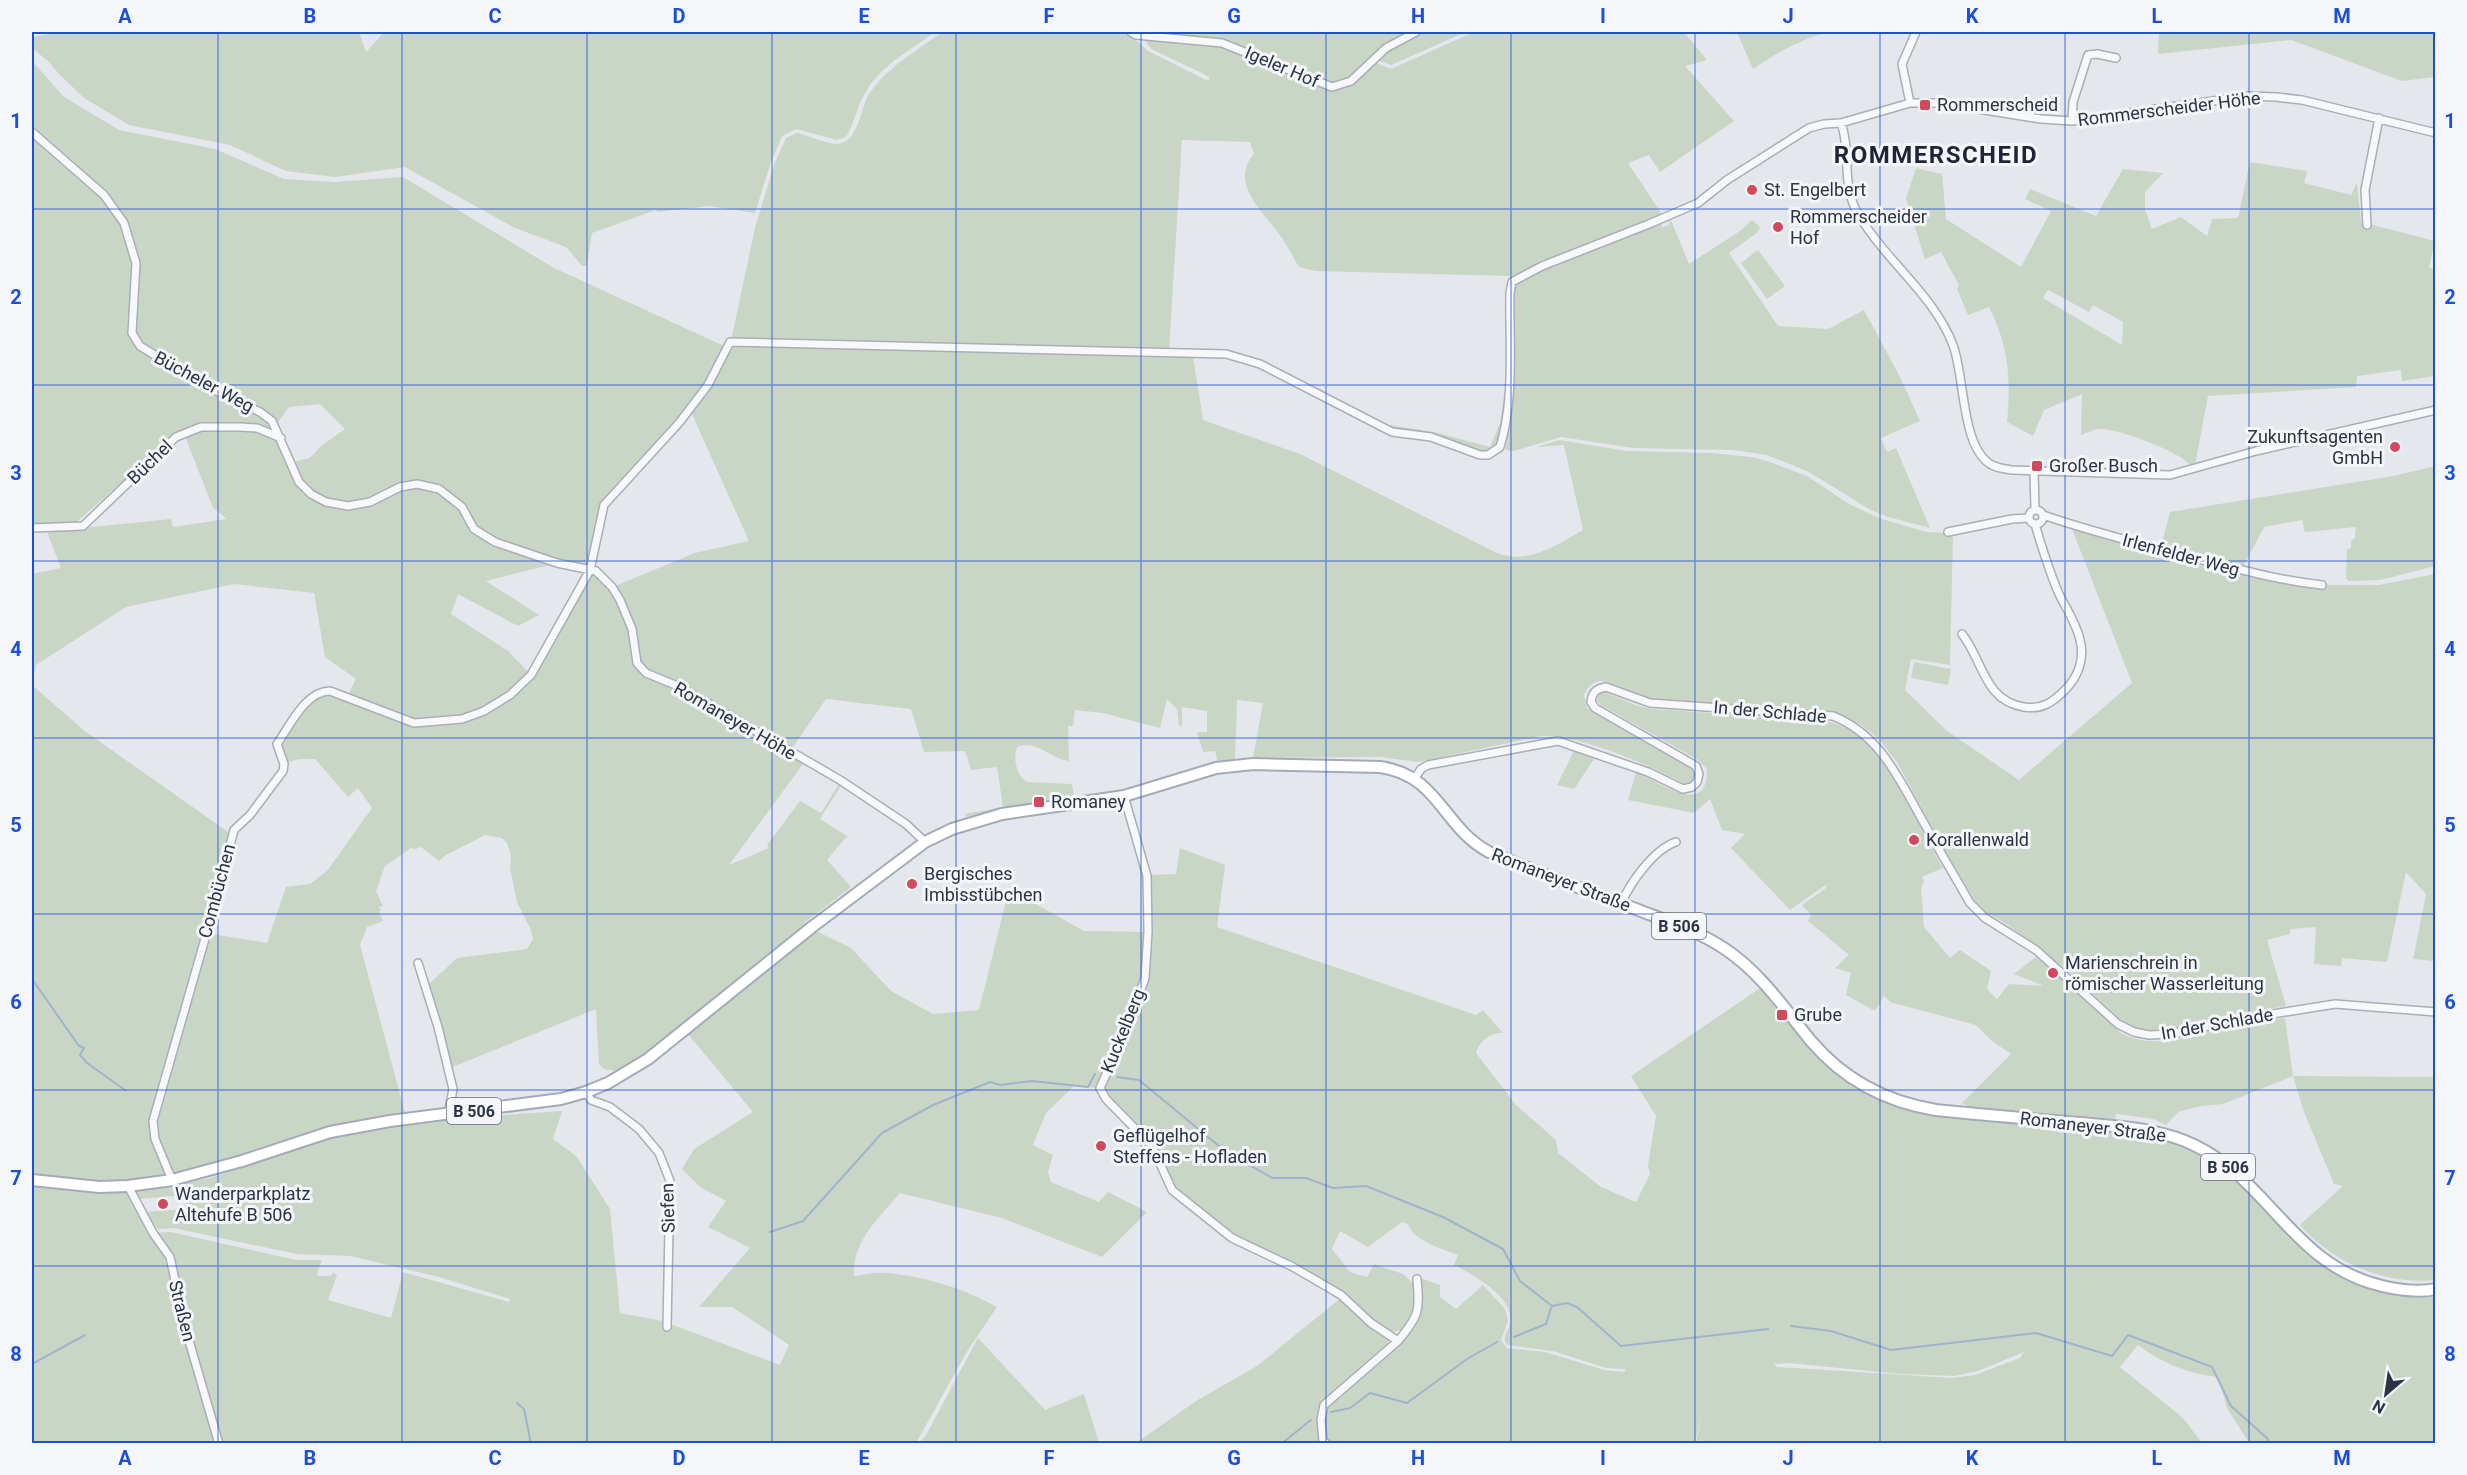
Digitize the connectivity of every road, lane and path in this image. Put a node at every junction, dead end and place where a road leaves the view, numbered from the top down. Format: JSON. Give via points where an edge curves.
{"nodes":[{"id":1,"x":1131,"y":32,"type":"edge"},
{"id":2,"x":1416,"y":32,"type":"edge"},
{"id":3,"x":1916,"y":32,"type":"edge"},
{"id":4,"x":2116,"y":58,"type":"dead end"},
{"id":5,"x":1910,"y":103,"type":"junction"},
{"id":6,"x":2379,"y":118,"type":"junction"},
{"id":7,"x":2072,"y":121,"type":"junction"},
{"id":8,"x":1841,"y":123,"type":"junction"},
{"id":9,"x":32,"y":132,"type":"edge"},
{"id":10,"x":2436,"y":133,"type":"edge"},
{"id":11,"x":2367,"y":225,"type":"dead end"},
{"id":12,"x":2436,"y":410,"type":"edge"},
{"id":13,"x":281,"y":438,"type":"junction"},
{"id":14,"x":2034,"y":470,"type":"junction"},
{"id":15,"x":2035,"y":510,"type":"junction"},
{"id":16,"x":2043,"y":515,"type":"junction"},
{"id":17,"x":2029,"y":518,"type":"junction"},
{"id":18,"x":2035,"y":524,"type":"junction"},
{"id":19,"x":32,"y":528,"type":"edge"},
{"id":20,"x":1948,"y":532,"type":"dead end"},
{"id":21,"x":590,"y":570,"type":"junction"},
{"id":22,"x":2322,"y":585,"type":"dead end"},
{"id":23,"x":1962,"y":634,"type":"dead end"},
{"id":24,"x":1415,"y":778,"type":"junction"},
{"id":25,"x":1124,"y":796,"type":"junction"},
{"id":26,"x":925,"y":842,"type":"junction"},
{"id":27,"x":1676,"y":842,"type":"dead end"},
{"id":28,"x":1621,"y":904,"type":"junction"},
{"id":29,"x":418,"y":963,"type":"dead end"},
{"id":30,"x":2436,"y":1012,"type":"edge"},
{"id":31,"x":586,"y":1092,"type":"junction"},
{"id":32,"x":448,"y":1115,"type":"junction"},
{"id":33,"x":32,"y":1180,"type":"edge"},
{"id":34,"x":172,"y":1180,"type":"junction"},
{"id":35,"x":128,"y":1186,"type":"junction"},
{"id":36,"x":1417,"y":1279,"type":"dead end"},
{"id":37,"x":2436,"y":1289,"type":"edge"},
{"id":38,"x":667,"y":1326,"type":"dead end"},
{"id":39,"x":1398,"y":1341,"type":"junction"},
{"id":40,"x":219,"y":1443,"type":"edge"},
{"id":41,"x":1327,"y":1443,"type":"edge"}],
"edges":[{"from":1,"to":2,"type":"street","name":"Igeler Hof","via":[[1222,43],[1332,87],[1351,81],[1386,48]]},
{"from":3,"to":5,"type":"street","via":[[1902,64]]},
{"from":4,"to":7,"type":"street","via":[[2088,55],[2073,102]]},
{"from":5,"to":7,"type":"street","name":"Rommerscheider Höhe","via":[[1940,103]]},
{"from":5,"to":8,"type":"street","name":"Rommerscheider Höhe"},
{"from":6,"to":7,"type":"street","name":"Rommerscheider Höhe","via":[[2302,100],[2248,96]]},
{"from":6,"to":10,"type":"street","name":"Rommerscheider Höhe"},
{"from":6,"to":11,"type":"street","via":[[2365,190]]},
{"from":8,"to":14,"type":"street","via":[[1846,136],[1848,190],[1886,251],[1943,322],[1959,366],[1972,441],[1992,466]]},
{"from":8,"to":21,"type":"street","name":"Rommerscheider Höhe","via":[[1800,132],[1698,203],[1512,282],[1505,431],[1500,447],[1488,455],[1431,437],[1392,432],[1260,364],[1226,354],[730,342],[708,385],[679,423],[604,505]]},
{"from":9,"to":13,"type":"street","name":"Bücheler Weg","via":[[104,195],[124,223],[136,263],[132,333],[140,346],[180,372],[260,412],[272,421]]},
{"from":12,"to":14,"type":"street","via":[[2256,451],[2176,474]]},
{"from":13,"to":19,"type":"street","name":"Büchel","via":[[257,428],[201,427],[176,437],[83,526]]},
{"from":13,"to":21,"type":"street","name":"Bücheler Weg","via":[[299,482],[326,502],[348,506],[370,502],[400,487],[417,484],[439,489],[462,507],[474,529],[495,542]]},
{"from":14,"to":15,"type":"street"},
{"from":15,"to":16,"type":"street","name":"Irlenfelder Weg"},
{"from":15,"to":17,"type":"street"},
{"from":16,"to":18,"type":"street","via":[[2042,522]]},
{"from":16,"to":22,"type":"street","name":"Irlenfelder Weg","via":[[2255,574]]},
{"from":17,"to":18,"type":"street"},
{"from":17,"to":20,"type":"street"},
{"from":18,"to":23,"type":"street","via":[[2080,640],[2081,663],[2074,681],[2055,699],[2037,708],[2020,707],[1993,691]]},
{"from":21,"to":26,"type":"street","name":"Romaneyer Höhe","via":[[603,576],[620,600],[632,629],[637,663],[646,673],[680,687],[840,780],[906,824]]},
{"from":21,"to":34,"type":"street","name":"Combüchen","via":[[531,675],[510,695],[484,711],[462,719],[414,723],[330,691],[320,691],[311,696],[277,744],[283,771],[234,830],[153,1121],[155,1139]]},
{"from":24,"to":25,"type":"main road","name":"Romaneyer Straße","number":"B 506","via":[[1390,768],[1253,764],[1216,768]]},
{"from":24,"to":28,"type":"main road","name":"Romaneyer Straße","number":"B 506","via":[[1482,849]]},
{"from":24,"to":30,"type":"street","name":"In der Schlade","via":[[1428,765],[1558,741],[1648,772],[1683,789],[1697,782],[1696,766],[1595,708],[1592,694],[1598,688],[1606,687],[1650,703],[1833,716],[1860,730],[1893,768],[1970,903],[1984,918],[2036,950],[2118,1023],[2134,1032],[2172,1034],[2335,1004]]},
{"from":25,"to":26,"type":"main road","number":"B 506","via":[[1002,814]]},
{"from":25,"to":39,"type":"street","name":"Kuckelberg","via":[[1147,876],[1145,978],[1100,1088],[1152,1146],[1172,1190],[1232,1238],[1341,1295]]},
{"from":26,"to":31,"type":"main road","number":"B 506","via":[[648,1059]]},
{"from":27,"to":28,"type":"street","via":[[1666,845],[1632,881]]},
{"from":28,"to":37,"type":"main road","name":"Romaneyer Straße","number":"B 506","via":[[1694,932],[1732,954],[1764,982],[1820,1051],[1857,1082],[1897,1101],[1920,1108],[2165,1134],[2208,1152],[2234,1171],[2307,1246],[2335,1268],[2388,1288]]},
{"from":29,"to":32,"type":"street","via":[[453,1089]]},
{"from":31,"to":32,"type":"main road","number":"B 506"},
{"from":31,"to":38,"type":"street","name":"Siefen","via":[[591,1100],[610,1107],[639,1129],[659,1153],[670,1181]]},
{"from":32,"to":34,"type":"main road","number":"B 506","via":[[330,1132]]},
{"from":33,"to":35,"type":"main road","number":"B 506"},
{"from":34,"to":35,"type":"main road","number":"B 506"},
{"from":35,"to":40,"type":"street","name":"Straßen","via":[[170,1257],[185,1327]]},
{"from":36,"to":39,"type":"street","via":[[1418,1310]]},
{"from":39,"to":41,"type":"street","via":[[1324,1405],[1321,1420],[1323,1440]]}]}
